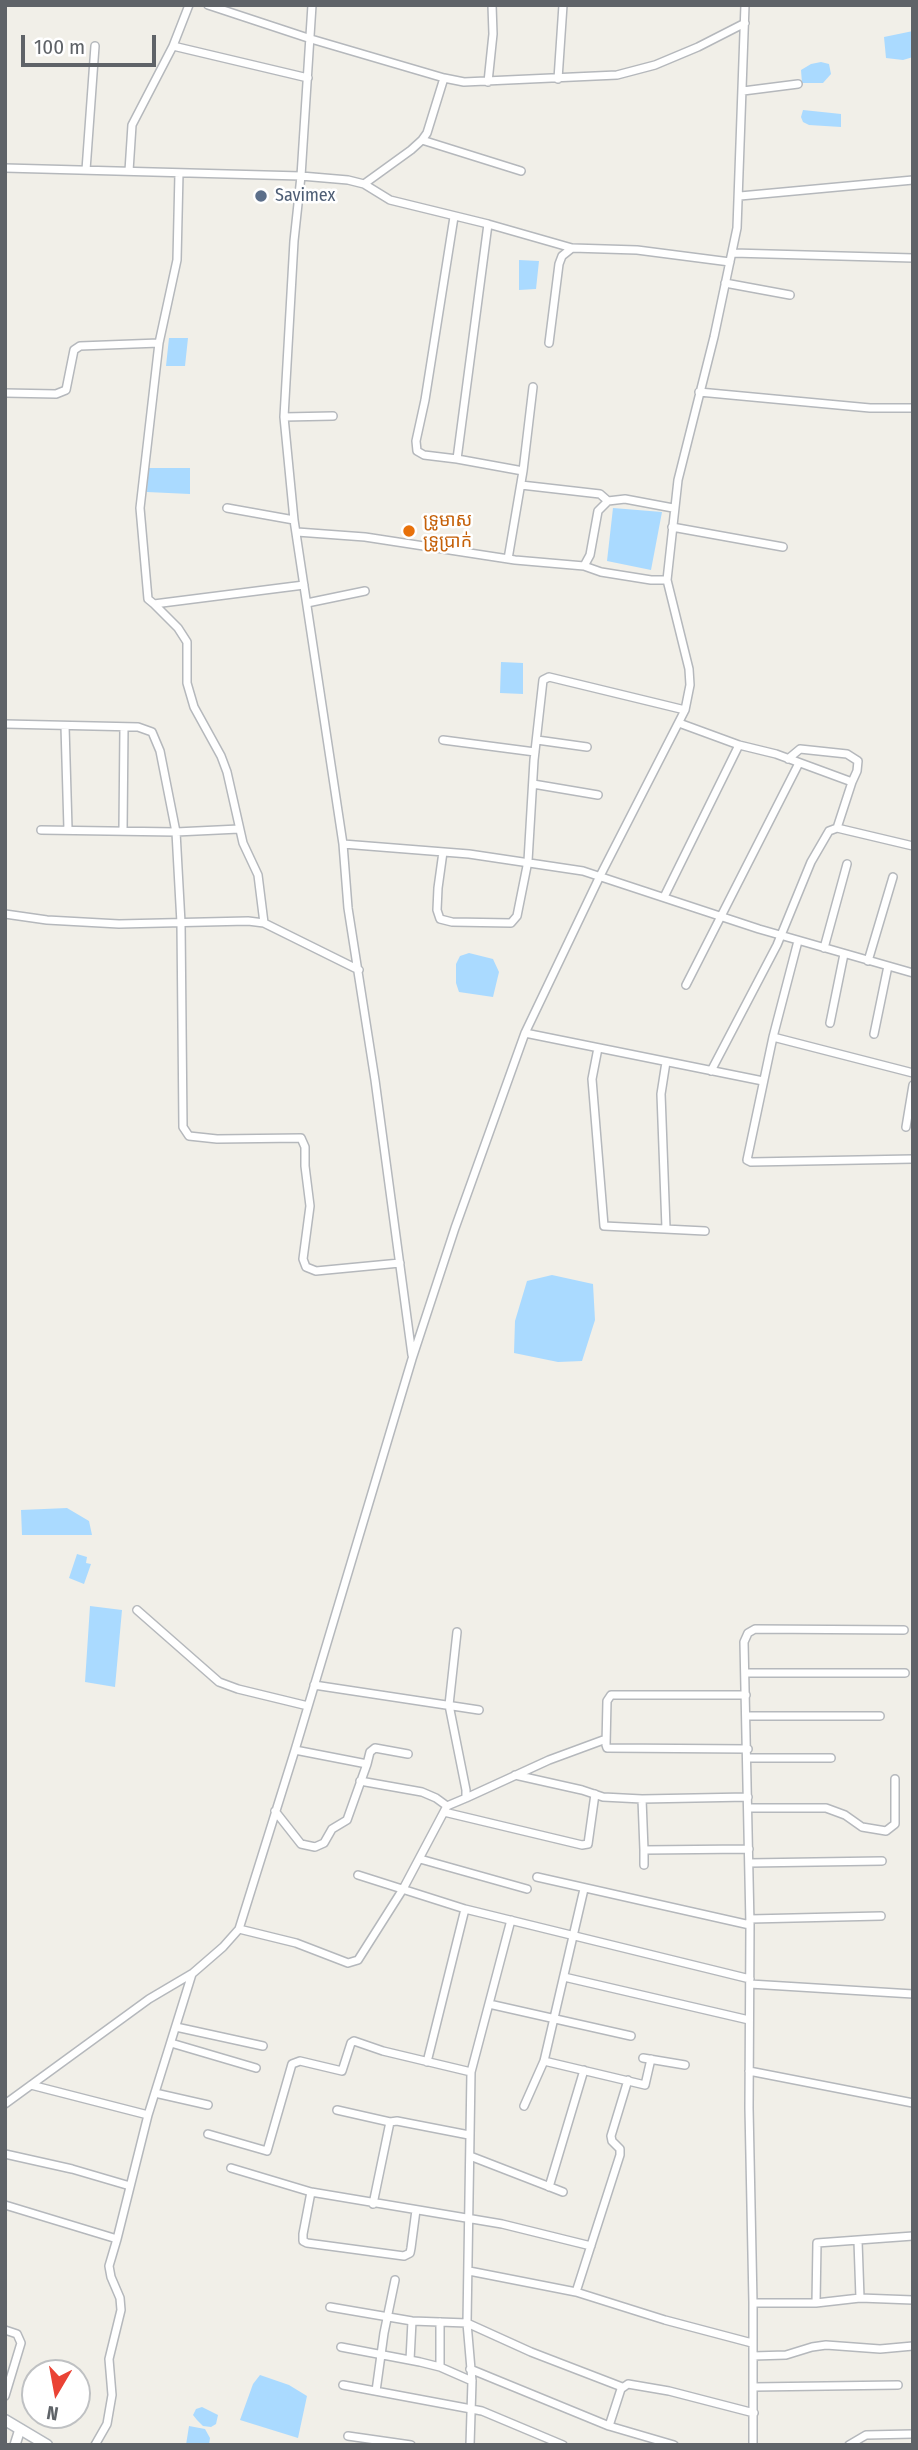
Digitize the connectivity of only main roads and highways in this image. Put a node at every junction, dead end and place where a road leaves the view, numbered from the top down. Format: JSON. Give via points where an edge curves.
{"nodes":[{"id":1,"x":5,"y":2420,"type":"edge"},
{"id":2,"x":47,"y":2445,"type":"edge"}],
"edges":[{"from":1,"to":2,"type":"main road"}]}
